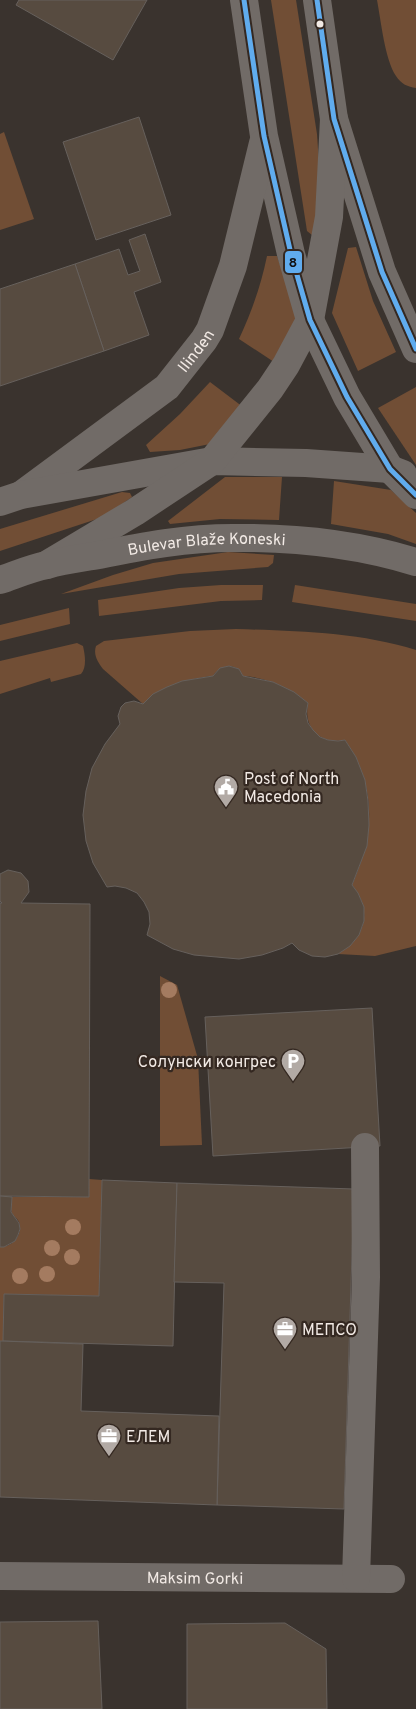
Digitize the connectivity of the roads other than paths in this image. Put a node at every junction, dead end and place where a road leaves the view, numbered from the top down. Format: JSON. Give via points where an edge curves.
{"nodes":[{"id":1,"x":244,"y":0,"type":"edge"},
{"id":2,"x":317,"y":0,"type":"edge"},
{"id":3,"x":334,"y":119,"type":"junction"},
{"id":4,"x":264,"y":136,"type":"junction"},
{"id":5,"x":310,"y":320,"type":"junction"},
{"id":6,"x":416,"y":349,"type":"edge"},
{"id":7,"x":212,"y":461,"type":"junction"},
{"id":8,"x":390,"y":469,"type":"junction"},
{"id":9,"x":416,"y":479,"type":"edge"},
{"id":10,"x":416,"y":495,"type":"edge"},
{"id":11,"x":11,"y":498,"type":"edge"},
{"id":12,"x":416,"y":562,"type":"edge"},
{"id":13,"x":46,"y":565,"type":"junction"},
{"id":14,"x":0,"y":580,"type":"edge"},
{"id":15,"x":364,"y":1147,"type":"dead end"},
{"id":16,"x":0,"y":1576,"type":"edge"},
{"id":17,"x":356,"y":1578,"type":"junction"},
{"id":18,"x":391,"y":1579,"type":"dead end"}],
"edges":[{"from":1,"to":4,"type":"street","name":"Ilinden"},
{"from":2,"to":3,"type":"street"},
{"from":3,"to":5,"type":"street","via":[[329,217]]},
{"from":3,"to":6,"type":"street","via":[[382,272]]},
{"from":4,"to":5,"type":"street","name":"Ilinden"},
{"from":4,"to":11,"type":"street","name":"Ilinden","via":[[233,266],[204,340],[166,387]]},
{"from":5,"to":7,"type":"street","via":[[270,389]]},
{"from":5,"to":8,"type":"street","name":"Ilinden","via":[[347,397]]},
{"from":7,"to":8,"type":"street"},
{"from":7,"to":11,"type":"street"},
{"from":7,"to":13,"type":"street"},
{"from":8,"to":9,"type":"street"},
{"from":8,"to":10,"type":"street","name":"Ilinden"},
{"from":12,"to":13,"type":"street","name":"Bulevar Blaže Koneski","via":[[388,554],[300,540],[231,538],[175,542]]},
{"from":13,"to":14,"type":"street","name":"Bulevar Blaže Koneski"},
{"from":15,"to":17,"type":"street","via":[[366,1277]]},
{"from":16,"to":17,"type":"street","name":"Maksim Gorki"},
{"from":17,"to":18,"type":"street","name":"Maksim Gorki"}]}
